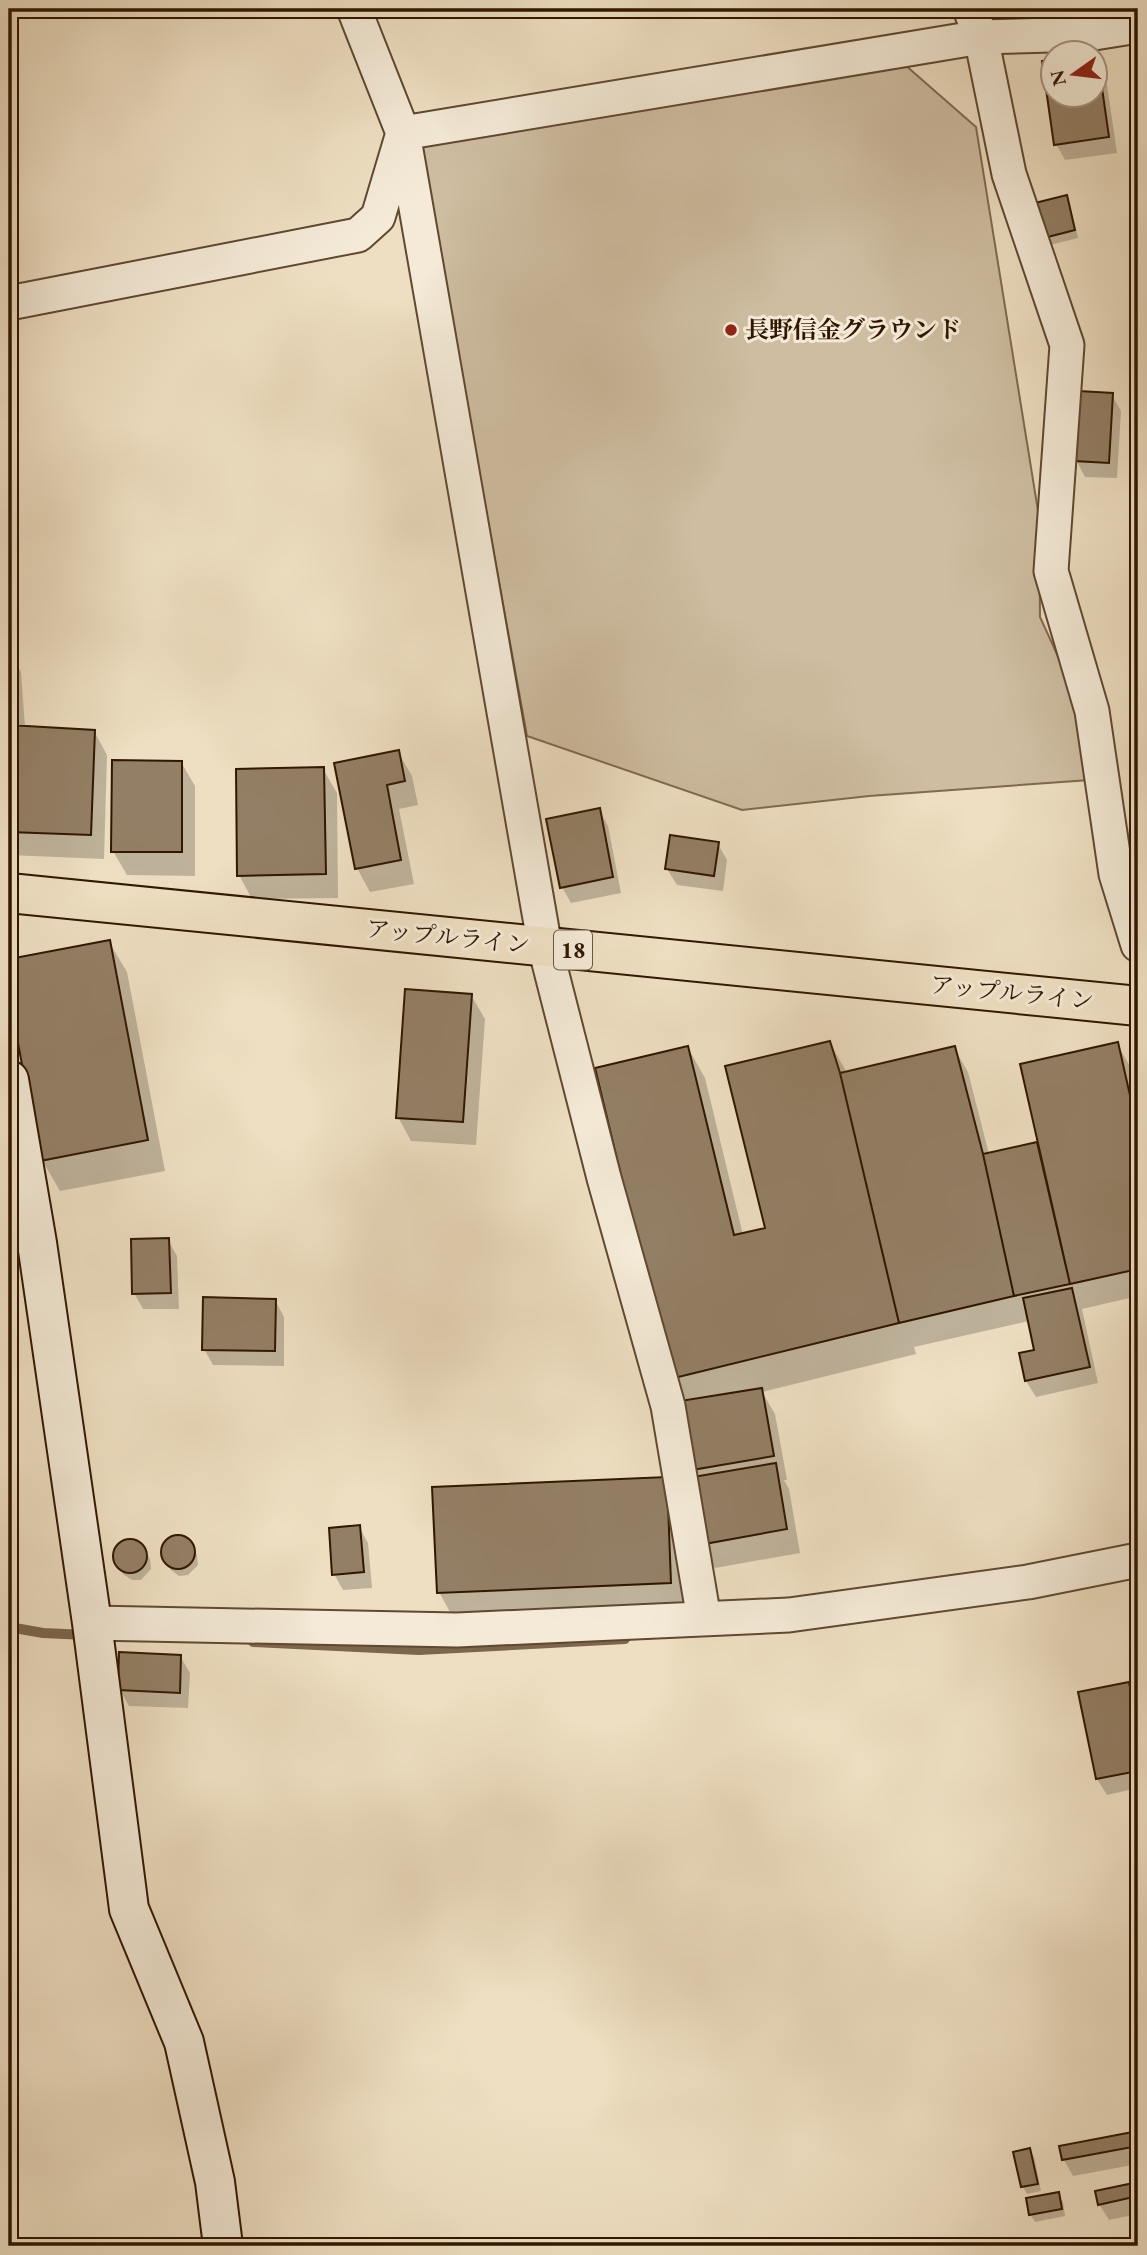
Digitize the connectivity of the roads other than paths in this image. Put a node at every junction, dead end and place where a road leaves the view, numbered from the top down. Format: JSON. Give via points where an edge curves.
{"nodes":[{"id":1,"x":354,"y":9,"type":"edge"},
{"id":2,"x":975,"y":23,"type":"edge"},
{"id":3,"x":1138,"y":26,"type":"edge"},
{"id":4,"x":403,"y":133,"type":"junction"},
{"id":5,"x":9,"y":303,"type":"edge"},
{"id":6,"x":9,"y":893,"type":"edge"},
{"id":7,"x":1138,"y":945,"type":"edge"},
{"id":8,"x":545,"y":947,"type":"junction"},
{"id":9,"x":1138,"y":1006,"type":"edge"},
{"id":10,"x":9,"y":1080,"type":"edge"},
{"id":11,"x":1138,"y":1560,"type":"edge"},
{"id":12,"x":704,"y":1619,"type":"junction"},
{"id":13,"x":92,"y":1623,"type":"junction"},
{"id":14,"x":223,"y":2246,"type":"edge"}],
"edges":[{"from":1,"to":4,"type":"street"},
{"from":2,"to":3,"type":"street","via":[[1088,34]]},
{"from":2,"to":4,"type":"street"},
{"from":2,"to":7,"type":"street","via":[[1009,174],[1067,345],[1051,571],[1092,711],[1116,874]]},
{"from":4,"to":5,"type":"street","via":[[378,217],[358,235]]},
{"from":4,"to":8,"type":"street"},
{"from":6,"to":8,"type":"highway","name":"アップルライン","number":"18"},
{"from":8,"to":9,"type":"highway","name":"アップルライン","number":"18"},
{"from":8,"to":12,"type":"street","via":[[668,1406]]},
{"from":10,"to":13,"type":"street"},
{"from":11,"to":12,"type":"street","via":[[1028,1582],[803,1613]]},
{"from":12,"to":13,"type":"street","via":[[457,1630]]},
{"from":13,"to":14,"type":"street","via":[[129,1909],[184,2042],[215,2182]]}]}
